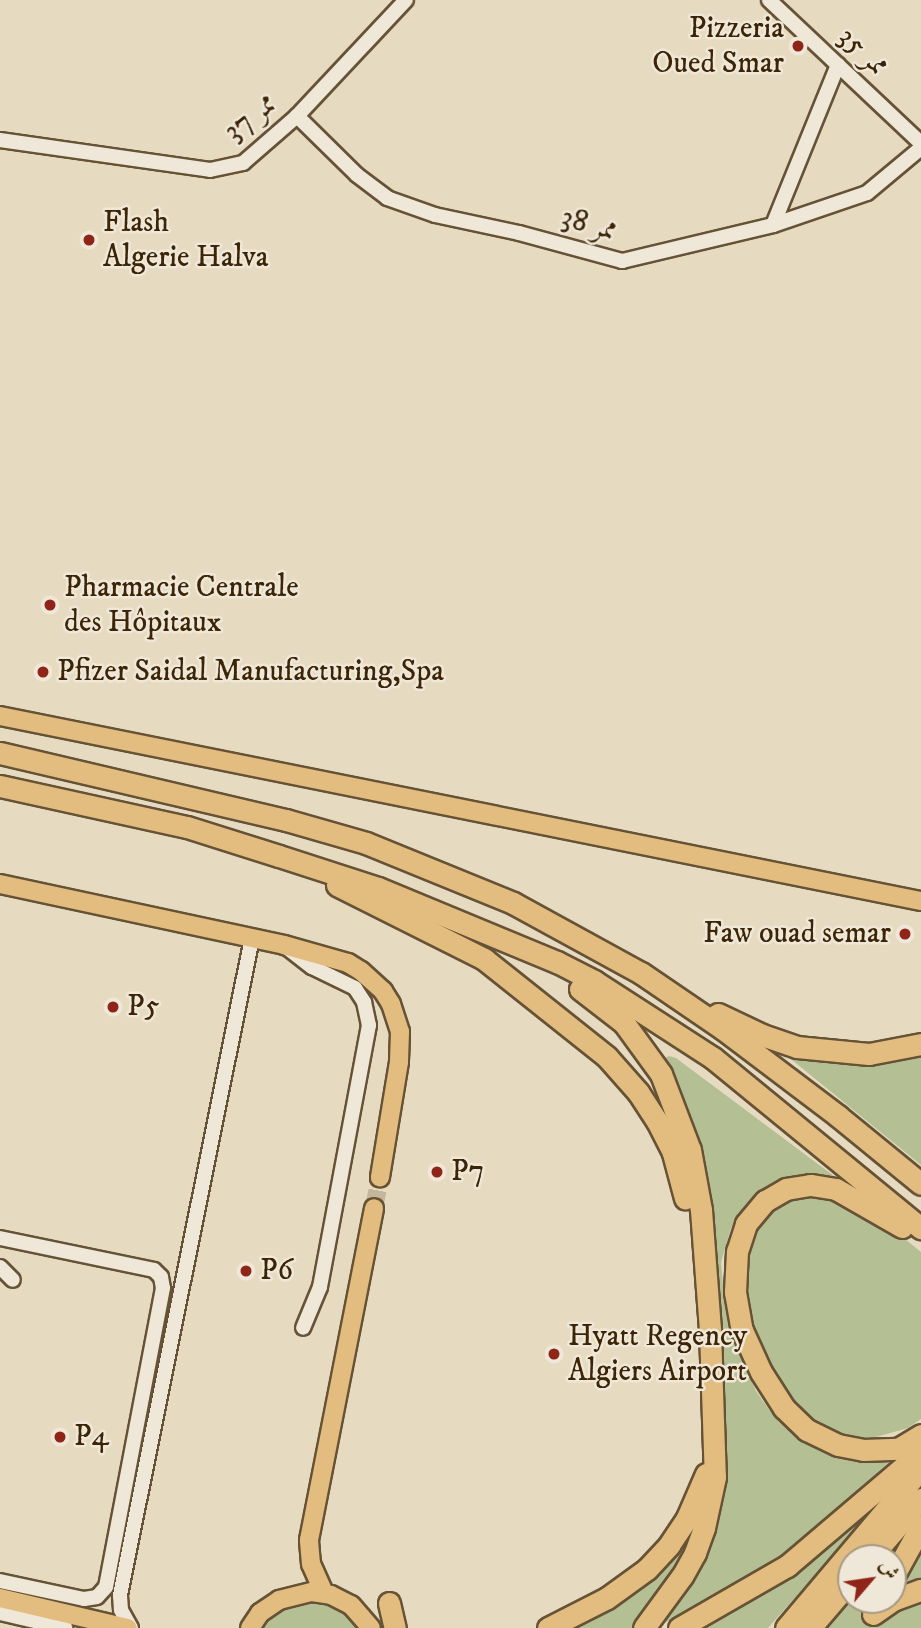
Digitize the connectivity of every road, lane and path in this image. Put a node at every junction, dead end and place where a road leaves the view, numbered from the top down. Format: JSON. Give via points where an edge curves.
{"nodes":[{"id":1,"x":406,"y":0,"type":"edge"},
{"id":2,"x":769,"y":0,"type":"edge"},
{"id":3,"x":838,"y":65,"type":"junction"},
{"id":4,"x":297,"y":116,"type":"junction"},
{"id":5,"x":0,"y":141,"type":"edge"},
{"id":6,"x":921,"y":145,"type":"edge"},
{"id":7,"x":773,"y":225,"type":"junction"},
{"id":8,"x":0,"y":716,"type":"edge"},
{"id":9,"x":0,"y":752,"type":"edge"},
{"id":10,"x":0,"y":786,"type":"edge"},
{"id":11,"x":279,"y":856,"type":"junction"},
{"id":12,"x":0,"y":884,"type":"edge"},
{"id":13,"x":921,"y":901,"type":"edge"},
{"id":14,"x":474,"y":930,"type":"junction"},
{"id":15,"x":252,"y":938,"type":"junction"},
{"id":16,"x":284,"y":945,"type":"junction"},
{"id":17,"x":641,"y":973,"type":"junction"},
{"id":18,"x":921,"y":1044,"type":"edge"},
{"id":19,"x":380,"y":1177,"type":"tunnel mouth"},
{"id":20,"x":921,"y":1184,"type":"edge"},
{"id":21,"x":374,"y":1208,"type":"tunnel mouth"},
{"id":22,"x":921,"y":1228,"type":"edge"},
{"id":23,"x":0,"y":1238,"type":"edge"},
{"id":24,"x":921,"y":1240,"type":"edge"},
{"id":25,"x":0,"y":1267,"type":"edge"},
{"id":26,"x":13,"y":1280,"type":"dead end"},
{"id":27,"x":303,"y":1328,"type":"dead end"},
{"id":28,"x":710,"y":1330,"type":"junction"},
{"id":29,"x":714,"y":1424,"type":"junction"},
{"id":30,"x":921,"y":1435,"type":"edge"},
{"id":31,"x":921,"y":1452,"type":"edge"},
{"id":32,"x":921,"y":1468,"type":"edge"},
{"id":33,"x":921,"y":1499,"type":"edge"},
{"id":34,"x":921,"y":1526,"type":"edge"},
{"id":35,"x":882,"y":1544,"type":"edge"},
{"id":36,"x":907,"y":1552,"type":"edge"},
{"id":37,"x":0,"y":1581,"type":"edge"},
{"id":38,"x":324,"y":1593,"type":"junction"},
{"id":39,"x":837,"y":1596,"type":"edge"},
{"id":40,"x":0,"y":1598,"type":"edge"},
{"id":41,"x":389,"y":1603,"type":"dead end"},
{"id":42,"x":0,"y":1613,"type":"edge"},
{"id":43,"x":65,"y":1628,"type":"edge"},
{"id":44,"x":129,"y":1628,"type":"edge"},
{"id":45,"x":250,"y":1628,"type":"edge"},
{"id":46,"x":371,"y":1628,"type":"edge"},
{"id":47,"x":395,"y":1628,"type":"edge"},
{"id":48,"x":548,"y":1628,"type":"edge"},
{"id":49,"x":644,"y":1628,"type":"edge"},
{"id":50,"x":678,"y":1628,"type":"edge"},
{"id":51,"x":786,"y":1628,"type":"edge"},
{"id":52,"x":810,"y":1628,"type":"edge"}],
"edges":[{"from":1,"to":4,"type":"street","name":"ممر 37"},
{"from":2,"to":3,"type":"street","name":"ممر 35"},
{"from":3,"to":6,"type":"street","name":"ممر 35"},
{"from":3,"to":7,"type":"street"},
{"from":4,"to":5,"type":"street","name":"ممر 37","via":[[243,163],[209,170]]},
{"from":4,"to":7,"type":"street","name":"ممر 38","via":[[387,198],[435,215],[622,261]]},
{"from":6,"to":7,"type":"street","name":"ممر 38","via":[[867,193]]},
{"from":8,"to":13,"type":"main road"},
{"from":9,"to":17,"type":"highway","via":[[366,843],[513,903]]},
{"from":10,"to":11,"type":"highway","via":[[187,827]]},
{"from":11,"to":14,"type":"highway","via":[[377,888]]},
{"from":11,"to":28,"type":"highway","via":[[477,955],[615,1065],[648,1106],[676,1161]]},
{"from":12,"to":15,"type":"main road"},
{"from":14,"to":22,"type":"highway","via":[[594,981],[713,1058]]},
{"from":14,"to":28,"type":"highway","via":[[608,1009],[638,1039],[662,1074],[681,1121],[696,1180]]},
{"from":15,"to":16,"type":"main road"},
{"from":15,"to":44,"type":"street","via":[[120,1595]]},
{"from":16,"to":19,"type":"main road","via":[[354,967],[373,980],[397,1018],[400,1047]]},
{"from":16,"to":27,"type":"street","via":[[312,967],[355,988],[369,1017],[317,1297]]},
{"from":17,"to":18,"type":"highway","via":[[762,1035],[797,1047],[869,1054]]},
{"from":17,"to":20,"type":"highway","via":[[807,1092]]},
{"from":21,"to":38,"type":"main road","via":[[309,1540],[312,1564]]},
{"from":23,"to":37,"type":"street","via":[[154,1270],[163,1288],[106,1587],[97,1597],[84,1599]]},
{"from":24,"to":30,"type":"highway","via":[[836,1189],[797,1186],[757,1208],[740,1238],[735,1270],[738,1311],[750,1352],[795,1420],[827,1441],[863,1450],[898,1449]]},
{"from":25,"to":26,"type":"street"},
{"from":28,"to":29,"type":"highway"},
{"from":29,"to":48,"type":"highway","via":[[701,1488],[669,1545],[621,1590]]},
{"from":29,"to":49,"type":"highway","via":[[715,1476],[704,1528],[682,1576]]},
{"from":31,"to":50,"type":"highway","via":[[788,1566]]},
{"from":32,"to":51,"type":"highway"},
{"from":33,"to":35,"type":"highway"},
{"from":34,"to":36,"type":"highway"},
{"from":38,"to":45,"type":"main road","via":[[301,1592],[279,1600],[260,1613]]},
{"from":38,"to":46,"type":"main road","via":[[351,1605]]},
{"from":39,"to":52,"type":"highway"},
{"from":40,"to":44,"type":"main road"},
{"from":41,"to":47,"type":"highway"},
{"from":42,"to":43,"type":"street"}]}
